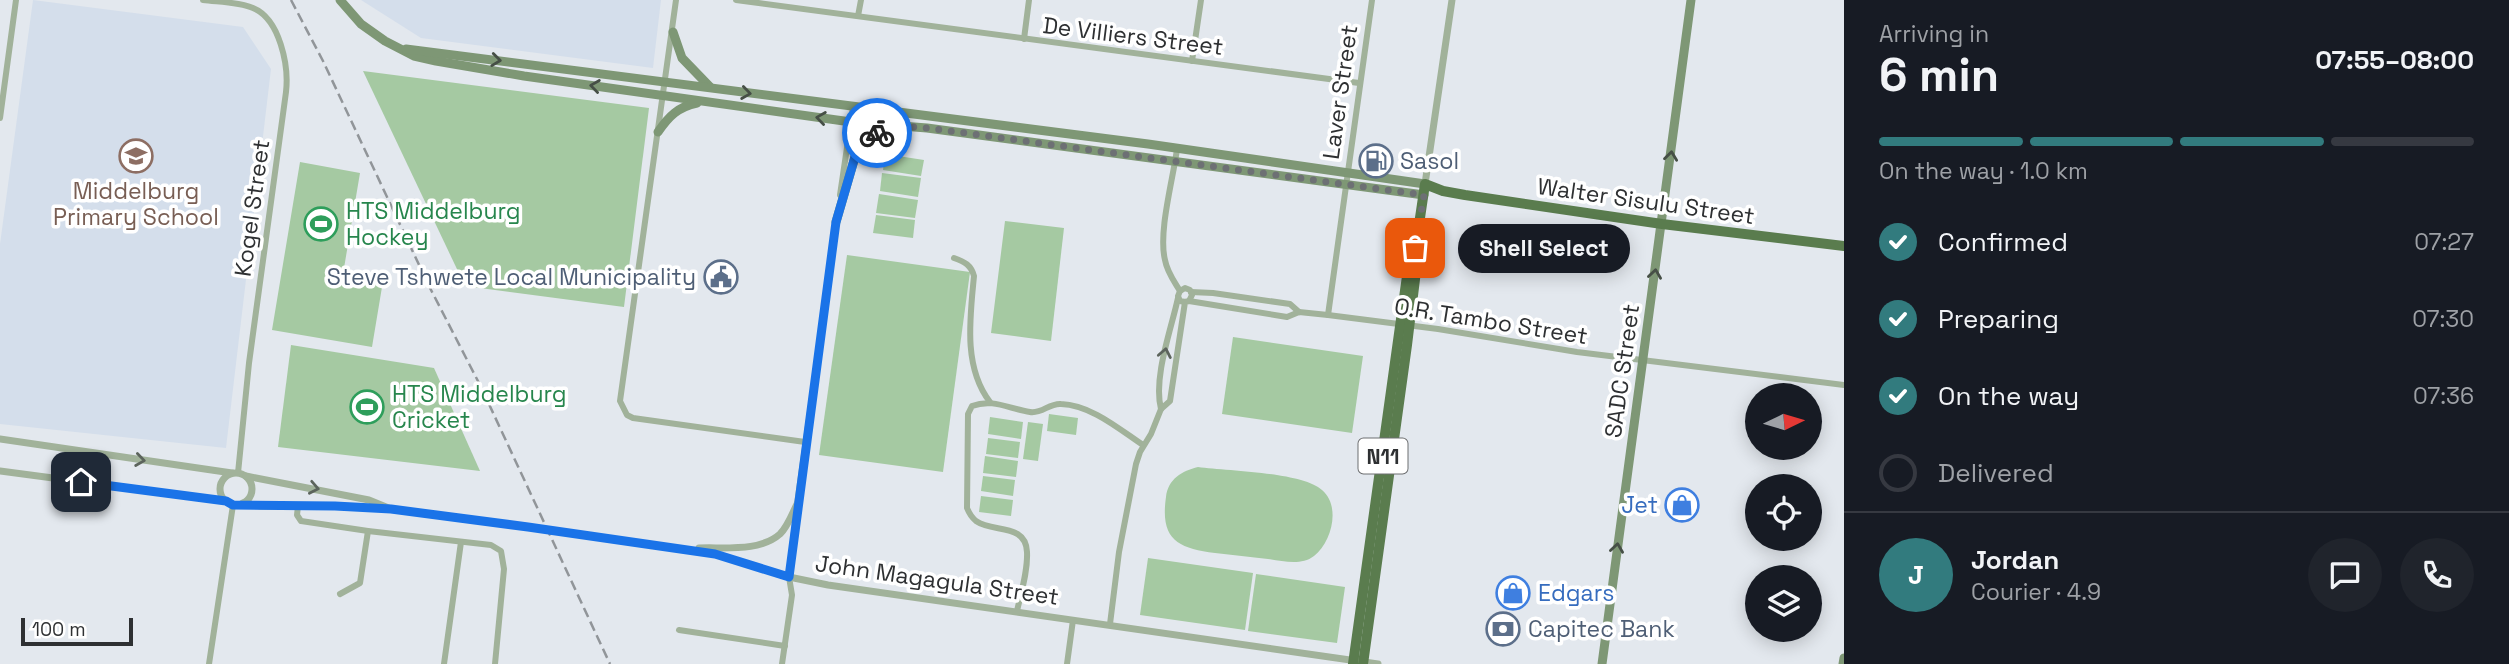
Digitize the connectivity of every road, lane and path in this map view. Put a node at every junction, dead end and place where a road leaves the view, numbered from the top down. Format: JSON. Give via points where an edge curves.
{"nodes":[{"id":1,"x":16,"y":0,"type":"edge"},
{"id":2,"x":204,"y":0,"type":"edge"},
{"id":3,"x":340,"y":0,"type":"edge"},
{"id":4,"x":676,"y":0,"type":"edge"},
{"id":5,"x":736,"y":0,"type":"edge"},
{"id":6,"x":860,"y":0,"type":"edge"},
{"id":7,"x":1029,"y":0,"type":"edge"},
{"id":8,"x":1201,"y":0,"type":"edge"},
{"id":9,"x":1371,"y":0,"type":"edge"},
{"id":10,"x":1452,"y":0,"type":"edge"},
{"id":11,"x":1691,"y":0,"type":"edge"},
{"id":12,"x":858,"y":16,"type":"junction"},
{"id":13,"x":673,"y":32,"type":"junction"},
{"id":14,"x":0,"y":35,"type":"edge"},
{"id":15,"x":11,"y":37,"type":"junction"},
{"id":16,"x":1024,"y":39,"type":"junction"},
{"id":17,"x":404,"y":49,"type":"junction"},
{"id":18,"x":1192,"y":61,"type":"junction"},
{"id":19,"x":665,"y":82,"type":"junction"},
{"id":20,"x":1359,"y":83,"type":"junction"},
{"id":21,"x":712,"y":88,"type":"junction"},
{"id":22,"x":663,"y":96,"type":"junction"},
{"id":23,"x":705,"y":102,"type":"junction"},
{"id":24,"x":853,"y":107,"type":"junction"},
{"id":25,"x":929,"y":116,"type":"junction"},
{"id":26,"x":0,"y":118,"type":"edge"},
{"id":27,"x":851,"y":122,"type":"junction"},
{"id":28,"x":899,"y":126,"type":"junction"},
{"id":29,"x":928,"y":128,"type":"junction"},
{"id":30,"x":658,"y":132,"type":"junction"},
{"id":31,"x":1045,"y":132,"type":"junction"},
{"id":32,"x":1044,"y":145,"type":"junction"},
{"id":33,"x":1177,"y":149,"type":"junction"},
{"id":34,"x":1175,"y":161,"type":"junction"},
{"id":35,"x":1346,"y":174,"type":"junction"},
{"id":36,"x":1425,"y":184,"type":"junction"},
{"id":37,"x":1345,"y":186,"type":"junction"},
{"id":38,"x":1443,"y":191,"type":"junction"},
{"id":39,"x":1424,"y":195,"type":"junction"},
{"id":40,"x":836,"y":222,"type":"junction"},
{"id":41,"x":1662,"y":224,"type":"junction"},
{"id":42,"x":1844,"y":246,"type":"edge"},
{"id":43,"x":954,"y":258,"type":"dead end"},
{"id":44,"x":1191,"y":292,"type":"junction"},
{"id":45,"x":1237,"y":297,"type":"junction"},
{"id":46,"x":1183,"y":298,"type":"junction"},
{"id":47,"x":1235,"y":309,"type":"junction"},
{"id":48,"x":1299,"y":312,"type":"junction"},
{"id":49,"x":1328,"y":315,"type":"junction"},
{"id":50,"x":1405,"y":325,"type":"junction"},
{"id":51,"x":1643,"y":360,"type":"junction"},
{"id":52,"x":1844,"y":385,"type":"edge"},
{"id":53,"x":990,"y":402,"type":"junction"},
{"id":54,"x":1161,"y":409,"type":"junction"},
{"id":55,"x":0,"y":439,"type":"edge"},
{"id":56,"x":805,"y":442,"type":"junction"},
{"id":57,"x":1143,"y":445,"type":"junction"},
{"id":58,"x":0,"y":471,"type":"edge"},
{"id":59,"x":235,"y":473,"type":"junction"},
{"id":60,"x":246,"y":476,"type":"junction"},
{"id":61,"x":230,"y":503,"type":"junction"},
{"id":62,"x":243,"y":503,"type":"junction"},
{"id":63,"x":797,"y":504,"type":"junction"},
{"id":64,"x":299,"y":506,"type":"junction"},
{"id":65,"x":391,"y":509,"type":"junction"},
{"id":66,"x":368,"y":531,"type":"junction"},
{"id":67,"x":461,"y":542,"type":"junction"},
{"id":68,"x":685,"y":548,"type":"junction"},
{"id":69,"x":789,"y":577,"type":"junction"},
{"id":70,"x":340,"y":594,"type":"dead end"},
{"id":71,"x":1017,"y":611,"type":"junction"},
{"id":72,"x":1073,"y":620,"type":"junction"},
{"id":73,"x":1110,"y":624,"type":"junction"},
{"id":74,"x":679,"y":630,"type":"dead end"},
{"id":75,"x":785,"y":646,"type":"junction"},
{"id":76,"x":1844,"y":658,"type":"edge"},
{"id":77,"x":1358,"y":663,"type":"edge"},
{"id":78,"x":209,"y":664,"type":"edge"},
{"id":79,"x":444,"y":664,"type":"edge"},
{"id":80,"x":495,"y":664,"type":"edge"},
{"id":81,"x":782,"y":664,"type":"edge"},
{"id":82,"x":1067,"y":664,"type":"edge"},
{"id":83,"x":1378,"y":664,"type":"edge"},
{"id":84,"x":1602,"y":664,"type":"edge"},
{"id":85,"x":1843,"y":664,"type":"edge"}],
"edges":[{"from":1,"to":15,"type":"street"},
{"from":2,"to":59,"type":"street","name":"Kogel Street","via":[[258,11],[278,37],[287,72]]},
{"from":3,"to":17,"type":"main road","via":[[361,24]]},
{"from":4,"to":13,"type":"street"},
{"from":5,"to":12,"type":"street","name":"De Villiers Street"},
{"from":6,"to":12,"type":"street"},
{"from":7,"to":16,"type":"street"},
{"from":8,"to":18,"type":"street"},
{"from":9,"to":20,"type":"street","name":"Laver Street"},
{"from":10,"to":36,"type":"street"},
{"from":41,"to":11,"type":"main road","name":"SADC Street","one_way":true},
{"from":12,"to":16,"type":"street","name":"De Villiers Street"},
{"from":13,"to":19,"type":"street"},
{"from":13,"to":21,"type":"main road","via":[[682,58]]},
{"from":14,"to":15,"type":"street"},
{"from":15,"to":26,"type":"street"},
{"from":16,"to":18,"type":"street","name":"De Villiers Street"},
{"from":17,"to":19,"type":"main road","one_way":true},
{"from":22,"to":17,"type":"main road","one_way":true,"via":[[436,61]]},
{"from":18,"to":20,"type":"street","name":"De Villiers Street"},
{"from":19,"to":21,"type":"main road"},
{"from":19,"to":22,"type":"street"},
{"from":20,"to":35,"type":"street","name":"Laver Street"},
{"from":21,"to":24,"type":"main road","one_way":true},
{"from":22,"to":23,"type":"main road"},
{"from":22,"to":30,"type":"street"},
{"from":27,"to":23,"type":"main road","one_way":true},
{"from":23,"to":30,"type":"main road","via":[[673,113]]},
{"from":24,"to":25,"type":"main road"},
{"from":24,"to":27,"type":"street"},
{"from":25,"to":29,"type":"main road"},
{"from":25,"to":31,"type":"main road"},
{"from":27,"to":28,"type":"main road"},
{"from":27,"to":40,"type":"street"},
{"from":28,"to":29,"type":"main road"},
{"from":28,"to":40,"type":"main road","via":[[862,142]]},
{"from":29,"to":32,"type":"main road"},
{"from":30,"to":56,"type":"street","via":[[621,395],[624,410],[634,418]]},
{"from":31,"to":32,"type":"main road"},
{"from":31,"to":33,"type":"main road"},
{"from":32,"to":34,"type":"main road"},
{"from":33,"to":34,"type":"street"},
{"from":33,"to":35,"type":"main road"},
{"from":34,"to":37,"type":"main road"},
{"from":34,"to":46,"type":"street","via":[[1164,248],[1167,268]]},
{"from":35,"to":36,"type":"main road"},
{"from":35,"to":37,"type":"street","name":"Laver Street"},
{"from":36,"to":38,"type":"highway","name":"Walter Sisulu Street"},
{"from":36,"to":39,"type":"highway","number":"N11"},
{"from":37,"to":39,"type":"main road"},
{"from":37,"to":49,"type":"street","name":"Laver Street"},
{"from":38,"to":39,"type":"highway","name":"Walter Sisulu Street"},
{"from":38,"to":41,"type":"highway","name":"Walter Sisulu Street"},
{"from":39,"to":50,"type":"highway","number":"N11"},
{"from":40,"to":56,"type":"street"},
{"from":41,"to":42,"type":"highway","name":"Walter Sisulu Street"},
{"from":51,"to":41,"type":"main road","name":"SADC Street","one_way":true},
{"from":43,"to":53,"type":"street","via":[[972,268],[974,276],[973,366],[976,381]]},
{"from":44,"to":45,"type":"street","name":"O.R. Tambo Street"},
{"from":44,"to":46,"type":"street"},
{"from":44,"to":46,"type":"street","name":"O.R. Tambo Street","via":[[1185,288]]},
{"from":45,"to":47,"type":"street"},
{"from":45,"to":48,"type":"street","name":"O.R. Tambo Street","via":[[1290,304]]},
{"from":46,"to":47,"type":"street","name":"O.R. Tambo Street"},
{"from":54,"to":46,"type":"street","one_way":true,"via":[[1158,397],[1163,364]]},
{"from":46,"to":54,"type":"street","via":[[1170,401]]},
{"from":47,"to":48,"type":"street","name":"O.R. Tambo Street","via":[[1287,317]]},
{"from":48,"to":49,"type":"street","name":"O.R. Tambo Street"},
{"from":49,"to":50,"type":"street","name":"O.R. Tambo Street"},
{"from":50,"to":51,"type":"street","name":"O.R. Tambo Street"},
{"from":50,"to":77,"type":"highway","number":"N11"},
{"from":51,"to":52,"type":"street","name":"O.R. Tambo Street"},
{"from":84,"to":51,"type":"main road","name":"SADC Street","one_way":true},
{"from":53,"to":57,"type":"street","via":[[1032,412],[1068,404],[1087,410]]},
{"from":53,"to":71,"type":"street","via":[[972,406],[968,414],[967,508],[979,523],[1009,530],[1026,542]]},
{"from":54,"to":57,"type":"street"},
{"from":55,"to":59,"type":"street","one_way":true},
{"from":56,"to":63,"type":"street"},
{"from":57,"to":73,"type":"street","via":[[1119,552]]},
{"from":58,"to":61,"type":"street"},
{"from":59,"to":60,"type":"street"},
{"from":59,"to":61,"type":"street","via":[[220,485],[222,497]]},
{"from":60,"to":62,"type":"street","via":[[252,487]]},
{"from":60,"to":65,"type":"street","name":"John Magagula Street","one_way":true,"via":[[369,500]]},
{"from":61,"to":62,"type":"street"},
{"from":61,"to":78,"type":"street"},
{"from":62,"to":64,"type":"street"},
{"from":63,"to":68,"type":"street","via":[[782,533],[768,542],[750,547]]},
{"from":63,"to":69,"type":"street"},
{"from":64,"to":65,"type":"street"},
{"from":64,"to":66,"type":"street","via":[[301,521]]},
{"from":65,"to":68,"type":"street","name":"John Magagula Street","bridge":true},
{"from":66,"to":67,"type":"street"},
{"from":66,"to":70,"type":"street","via":[[360,583]]},
{"from":67,"to":79,"type":"street"},
{"from":67,"to":80,"type":"street","via":[[491,545],[501,551],[504,569]]},
{"from":68,"to":69,"type":"street","name":"John Magagula Street"},
{"from":69,"to":71,"type":"street","name":"John Magagula Street"},
{"from":69,"to":75,"type":"street","via":[[792,595]]},
{"from":71,"to":72,"type":"street","name":"John Magagula Street"},
{"from":72,"to":73,"type":"street","name":"John Magagula Street"},
{"from":72,"to":82,"type":"street"},
{"from":73,"to":77,"type":"street","name":"John Magagula Street"},
{"from":74,"to":75,"type":"street"},
{"from":75,"to":81,"type":"street"},
{"from":76,"to":85,"type":"main road"},
{"from":77,"to":83,"type":"street","name":"John Magagula Street"}]}
